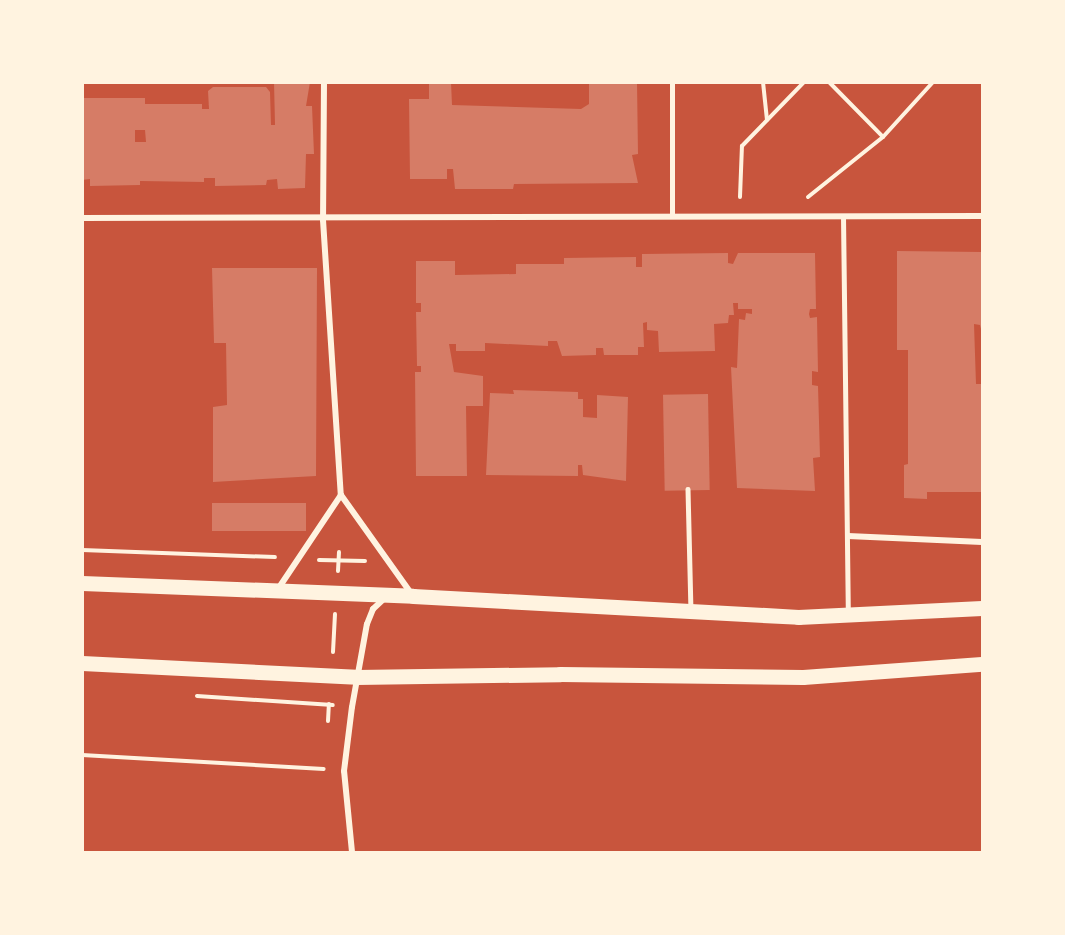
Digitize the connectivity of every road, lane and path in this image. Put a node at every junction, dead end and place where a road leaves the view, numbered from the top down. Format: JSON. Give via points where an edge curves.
{"nodes":[{"id":1,"x":324,"y":82,"type":"edge"},
{"id":2,"x":672,"y":82,"type":"edge"},
{"id":3,"x":763,"y":82,"type":"edge"},
{"id":4,"x":804,"y":82,"type":"edge"},
{"id":5,"x":829,"y":82,"type":"edge"},
{"id":6,"x":933,"y":82,"type":"edge"},
{"id":7,"x":767,"y":120,"type":"junction"},
{"id":8,"x":882,"y":137,"type":"junction"},
{"id":9,"x":672,"y":216,"type":"junction"},
{"id":10,"x":740,"y":216,"type":"junction"},
{"id":11,"x":784,"y":216,"type":"junction"},
{"id":12,"x":843,"y":216,"type":"junction"},
{"id":13,"x":982,"y":216,"type":"edge"},
{"id":14,"x":82,"y":218,"type":"edge"},
{"id":15,"x":323,"y":220,"type":"junction"},
{"id":16,"x":688,"y":489,"type":"dead end"},
{"id":17,"x":341,"y":495,"type":"junction"},
{"id":18,"x":848,"y":536,"type":"junction"},
{"id":19,"x":982,"y":542,"type":"edge"},
{"id":20,"x":82,"y":550,"type":"edge"},
{"id":21,"x":298,"y":558,"type":"junction"},
{"id":22,"x":387,"y":561,"type":"junction"},
{"id":23,"x":82,"y":583,"type":"edge"},
{"id":24,"x":275,"y":592,"type":"junction"},
{"id":25,"x":389,"y":596,"type":"junction"},
{"id":26,"x":413,"y":596,"type":"junction"},
{"id":27,"x":982,"y":608,"type":"edge"},
{"id":28,"x":691,"y":612,"type":"junction"},
{"id":29,"x":848,"y":615,"type":"junction"},
{"id":30,"x":82,"y":663,"type":"edge"},
{"id":31,"x":982,"y":664,"type":"edge"},
{"id":32,"x":356,"y":677,"type":"junction"},
{"id":33,"x":188,"y":695,"type":"dead end"},
{"id":34,"x":352,"y":707,"type":"junction"},
{"id":35,"x":82,"y":755,"type":"edge"},
{"id":36,"x":344,"y":771,"type":"junction"},
{"id":37,"x":352,"y":852,"type":"edge"}],
"edges":[{"from":1,"to":15,"type":"street"},
{"from":2,"to":9,"type":"street"},
{"from":3,"to":7,"type":"path"},
{"from":4,"to":7,"type":"path"},
{"from":5,"to":8,"type":"path"},
{"from":6,"to":8,"type":"path"},
{"from":7,"to":10,"type":"path","via":[[742,146]]},
{"from":8,"to":11,"type":"path"},
{"from":9,"to":10,"type":"street"},
{"from":9,"to":15,"type":"street"},
{"from":10,"to":11,"type":"street"},
{"from":11,"to":12,"type":"street"},
{"from":12,"to":13,"type":"street"},
{"from":12,"to":18,"type":"street"},
{"from":14,"to":15,"type":"street"},
{"from":15,"to":17,"type":"street"},
{"from":16,"to":28,"type":"lane"},
{"from":17,"to":21,"type":"street"},
{"from":17,"to":22,"type":"street"},
{"from":18,"to":19,"type":"street"},
{"from":18,"to":29,"type":"street"},
{"from":20,"to":21,"type":"path"},
{"from":21,"to":22,"type":"path"},
{"from":21,"to":24,"type":"street"},
{"from":22,"to":26,"type":"street"},
{"from":23,"to":24,"type":"main road"},
{"from":24,"to":25,"type":"main road"},
{"from":25,"to":26,"type":"main road"},
{"from":25,"to":32,"type":"street","via":[[370,616]]},
{"from":26,"to":28,"type":"main road"},
{"from":27,"to":29,"type":"main road"},
{"from":28,"to":29,"type":"main road","via":[[798,618]]},
{"from":30,"to":32,"type":"main road"},
{"from":31,"to":32,"type":"main road","via":[[803,677]]},
{"from":32,"to":34,"type":"street"},
{"from":33,"to":34,"type":"path"},
{"from":34,"to":36,"type":"street"},
{"from":35,"to":36,"type":"path"},
{"from":36,"to":37,"type":"street"}]}
